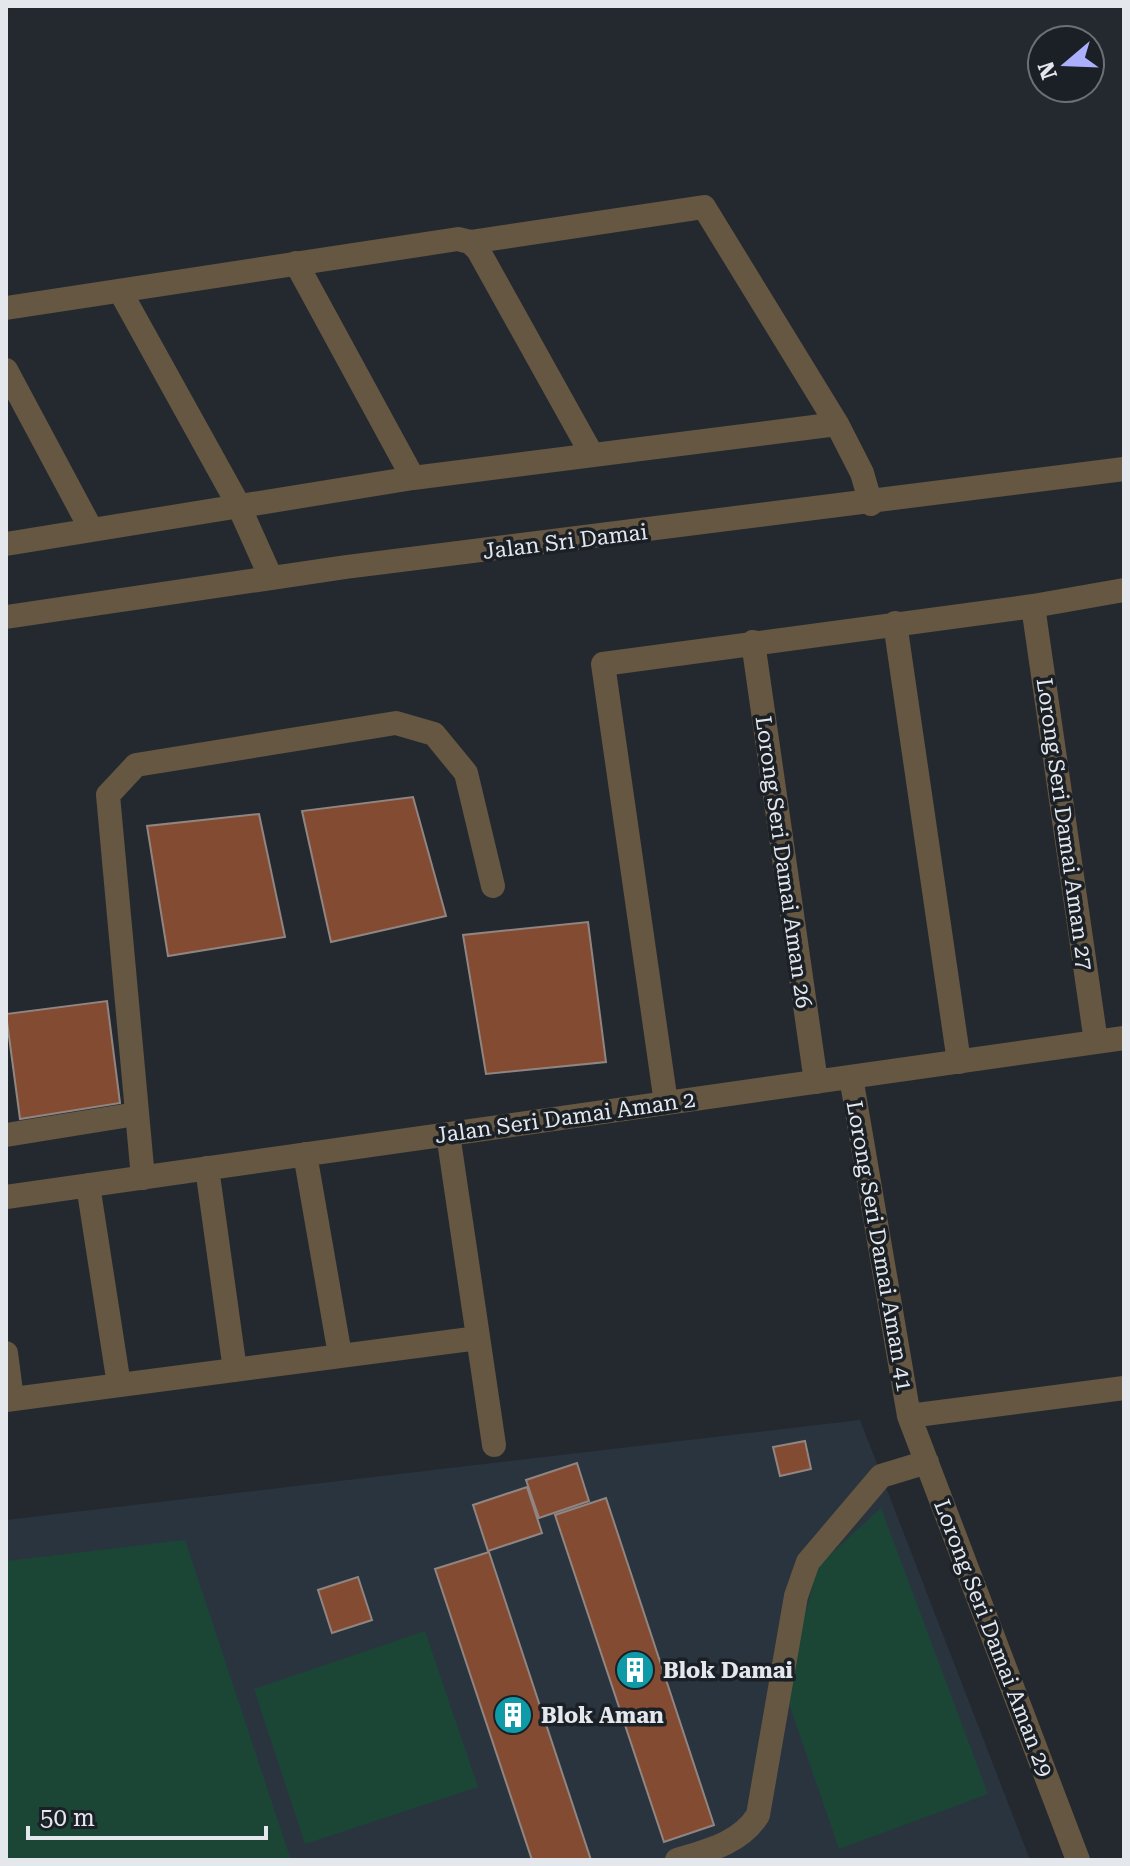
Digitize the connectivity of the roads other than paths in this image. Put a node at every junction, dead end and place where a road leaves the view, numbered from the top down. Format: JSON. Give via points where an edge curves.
{"nodes":[{"id":1,"x":470,"y":242,"type":"junction"},
{"id":2,"x":296,"y":263,"type":"junction"},
{"id":3,"x":120,"y":291,"type":"junction"},
{"id":4,"x":6,"y":308,"type":"edge"},
{"id":5,"x":6,"y":370,"type":"edge"},
{"id":6,"x":837,"y":424,"type":"junction"},
{"id":7,"x":591,"y":453,"type":"junction"},
{"id":8,"x":1124,"y":469,"type":"edge"},
{"id":9,"x":413,"y":478,"type":"junction"},
{"id":10,"x":238,"y":504,"type":"junction"},
{"id":11,"x":871,"y":504,"type":"junction"},
{"id":12,"x":91,"y":529,"type":"junction"},
{"id":13,"x":6,"y":544,"type":"edge"},
{"id":14,"x":271,"y":578,"type":"junction"},
{"id":15,"x":1124,"y":590,"type":"edge"},
{"id":16,"x":1033,"y":606,"type":"junction"},
{"id":17,"x":6,"y":617,"type":"edge"},
{"id":18,"x":895,"y":623,"type":"junction"},
{"id":19,"x":753,"y":642,"type":"junction"},
{"id":20,"x":493,"y":886,"type":"dead end"},
{"id":21,"x":1124,"y":1038,"type":"edge"},
{"id":22,"x":1096,"y":1042,"type":"junction"},
{"id":23,"x":959,"y":1062,"type":"junction"},
{"id":24,"x":851,"y":1077,"type":"junction"},
{"id":25,"x":816,"y":1082,"type":"junction"},
{"id":26,"x":666,"y":1103,"type":"junction"},
{"id":27,"x":136,"y":1114,"type":"junction"},
{"id":28,"x":448,"y":1134,"type":"junction"},
{"id":29,"x":6,"y":1135,"type":"edge"},
{"id":30,"x":305,"y":1154,"type":"junction"},
{"id":31,"x":207,"y":1168,"type":"junction"},
{"id":32,"x":143,"y":1178,"type":"junction"},
{"id":33,"x":88,"y":1185,"type":"junction"},
{"id":34,"x":6,"y":1197,"type":"edge"},
{"id":35,"x":478,"y":1338,"type":"junction"},
{"id":36,"x":6,"y":1353,"type":"edge"},
{"id":37,"x":340,"y":1355,"type":"junction"},
{"id":38,"x":235,"y":1370,"type":"junction"},
{"id":39,"x":119,"y":1385,"type":"junction"},
{"id":40,"x":1124,"y":1388,"type":"edge"},
{"id":41,"x":9,"y":1399,"type":"edge"},
{"id":42,"x":909,"y":1416,"type":"junction"},
{"id":43,"x":494,"y":1445,"type":"dead end"},
{"id":44,"x":927,"y":1462,"type":"junction"},
{"id":45,"x":677,"y":1860,"type":"edge"},
{"id":46,"x":1078,"y":1860,"type":"edge"}],
"edges":[{"from":1,"to":2,"type":"street","via":[[458,239]]},
{"from":1,"to":6,"type":"street","via":[[704,207]]},
{"from":1,"to":7,"type":"street"},
{"from":2,"to":3,"type":"street"},
{"from":2,"to":9,"type":"street"},
{"from":3,"to":4,"type":"street"},
{"from":3,"to":10,"type":"street"},
{"from":5,"to":12,"type":"street"},
{"from":6,"to":7,"type":"street"},
{"from":6,"to":11,"type":"street"},
{"from":7,"to":9,"type":"street"},
{"from":8,"to":11,"type":"street","name":"Jalan Sri Damai"},
{"from":9,"to":10,"type":"street"},
{"from":10,"to":12,"type":"street"},
{"from":10,"to":14,"type":"street"},
{"from":11,"to":14,"type":"street","name":"Jalan Sri Damai"},
{"from":12,"to":13,"type":"street"},
{"from":14,"to":17,"type":"street","name":"Jalan Sri Damai"},
{"from":15,"to":16,"type":"street"},
{"from":16,"to":18,"type":"street"},
{"from":16,"to":22,"type":"street","name":"Lorong Seri Damai Aman 27"},
{"from":18,"to":19,"type":"street"},
{"from":18,"to":23,"type":"street"},
{"from":19,"to":25,"type":"street","name":"Lorong Seri Damai Aman 26"},
{"from":19,"to":26,"type":"street","via":[[603,664]]},
{"from":20,"to":27,"type":"street","via":[[466,773],[434,734],[396,723],[136,765],[108,795]]},
{"from":21,"to":22,"type":"street","name":"Jalan Seri Damai Aman 2"},
{"from":22,"to":23,"type":"street","name":"Jalan Seri Damai Aman 2"},
{"from":23,"to":24,"type":"street","name":"Jalan Seri Damai Aman 2"},
{"from":24,"to":25,"type":"street","name":"Jalan Seri Damai Aman 2"},
{"from":24,"to":42,"type":"street","name":"Lorong Seri Damai Aman 41"},
{"from":25,"to":26,"type":"street","name":"Jalan Seri Damai Aman 2"},
{"from":26,"to":28,"type":"street","name":"Jalan Seri Damai Aman 2"},
{"from":27,"to":29,"type":"street"},
{"from":27,"to":32,"type":"street"},
{"from":28,"to":30,"type":"street","name":"Jalan Seri Damai Aman 2"},
{"from":28,"to":35,"type":"street"},
{"from":30,"to":31,"type":"street","name":"Jalan Seri Damai Aman 2"},
{"from":30,"to":37,"type":"street"},
{"from":31,"to":32,"type":"street","name":"Jalan Seri Damai Aman 2"},
{"from":31,"to":38,"type":"street"},
{"from":32,"to":33,"type":"street","name":"Jalan Seri Damai Aman 2"},
{"from":33,"to":34,"type":"street","name":"Jalan Seri Damai Aman 2"},
{"from":33,"to":39,"type":"street"},
{"from":35,"to":37,"type":"street"},
{"from":35,"to":43,"type":"street"},
{"from":36,"to":41,"type":"street"},
{"from":37,"to":38,"type":"street"},
{"from":38,"to":39,"type":"street"},
{"from":39,"to":41,"type":"street"},
{"from":40,"to":42,"type":"street"},
{"from":42,"to":44,"type":"street","name":"Lorong Seri Damai Aman 29"},
{"from":44,"to":45,"type":"street","via":[[881,1476],[808,1562],[796,1596],[758,1815],[750,1828],[716,1849]]},
{"from":44,"to":46,"type":"street","name":"Lorong Seri Damai Aman 29"}]}
